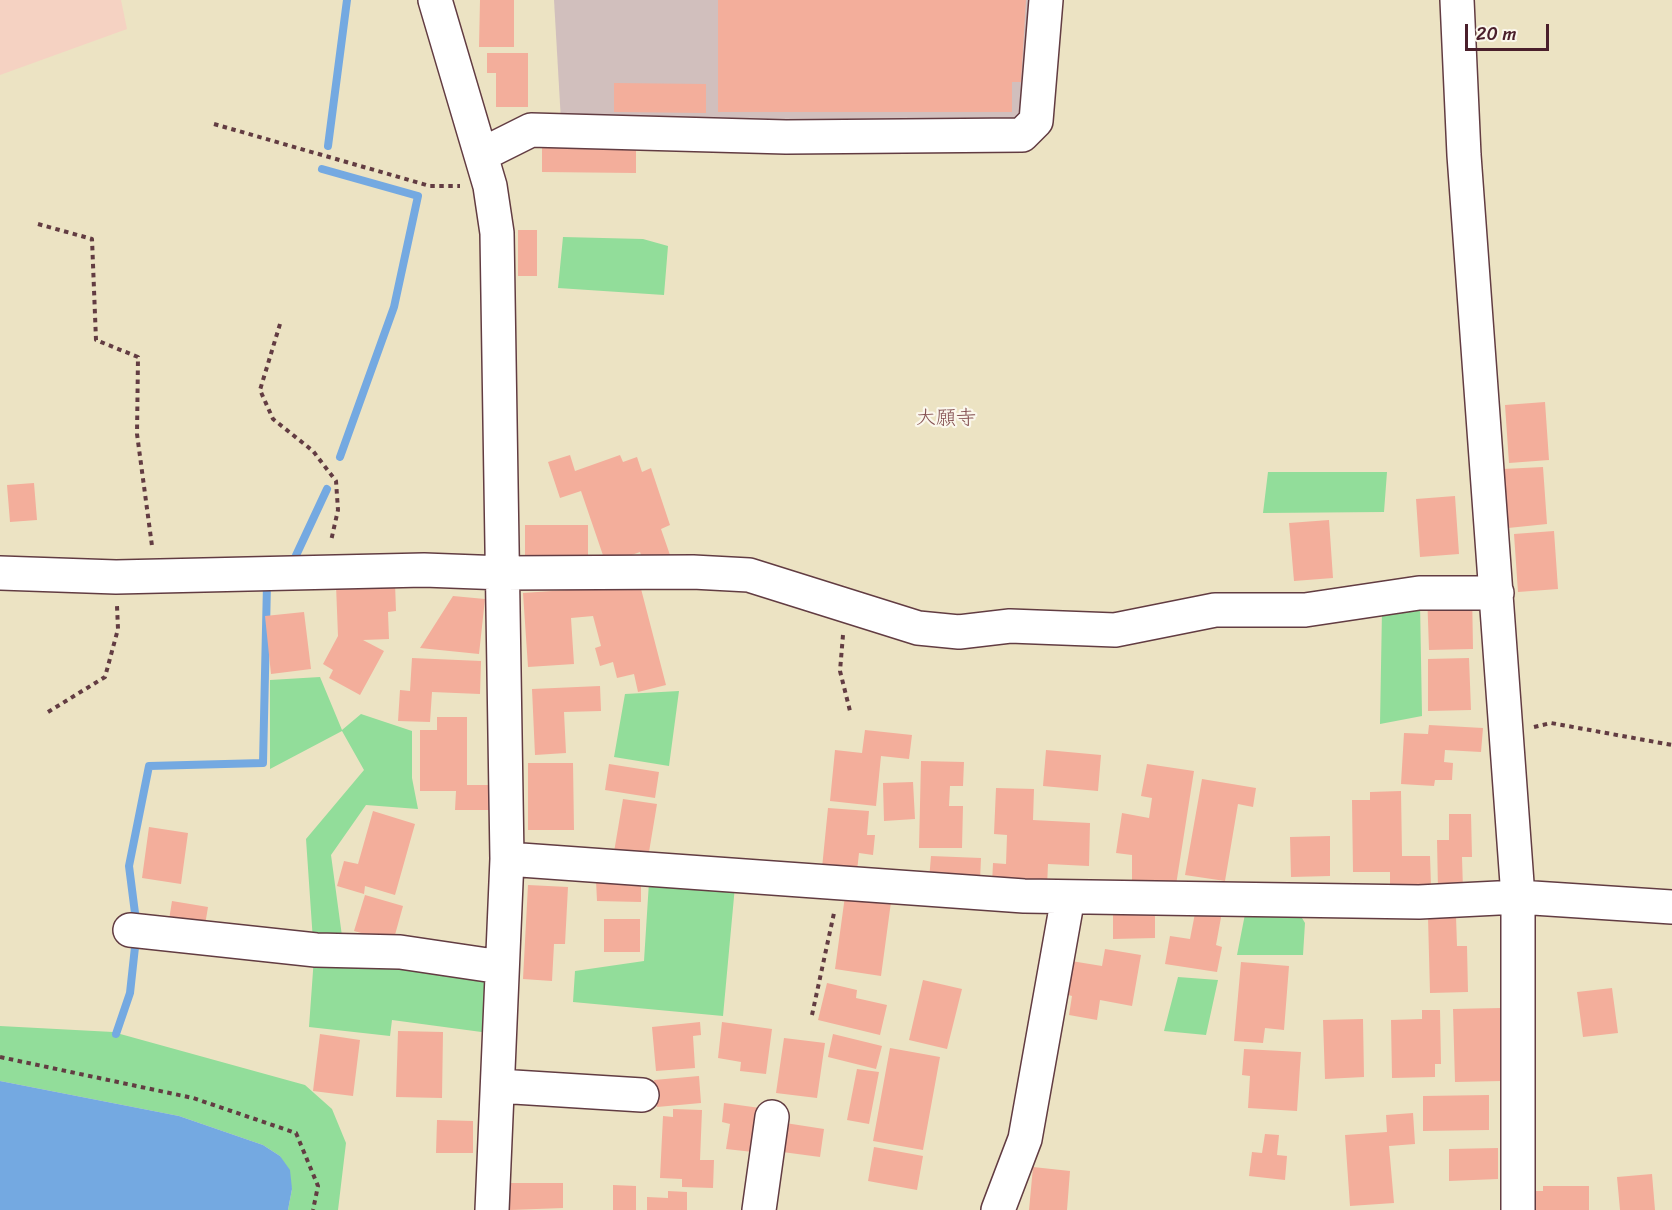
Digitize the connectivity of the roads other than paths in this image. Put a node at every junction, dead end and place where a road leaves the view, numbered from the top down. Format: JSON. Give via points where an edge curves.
{"nodes":[{"id":1,"x":435,"y":0,"type":"edge"},
{"id":2,"x":1046,"y":0,"type":"edge"},
{"id":3,"x":1457,"y":0,"type":"edge"},
{"id":4,"x":481,"y":155,"type":"junction"},
{"id":5,"x":0,"y":573,"type":"edge"},
{"id":6,"x":504,"y":573,"type":"junction"},
{"id":7,"x":1497,"y":593,"type":"junction"},
{"id":8,"x":507,"y":859,"type":"junction"},
{"id":9,"x":1068,"y":897,"type":"junction"},
{"id":10,"x":1518,"y":897,"type":"junction"},
{"id":11,"x":1672,"y":907,"type":"edge"},
{"id":12,"x":130,"y":930,"type":"dead end"},
{"id":13,"x":501,"y":967,"type":"junction"},
{"id":14,"x":498,"y":1086,"type":"junction"},
{"id":15,"x":642,"y":1095,"type":"dead end"},
{"id":16,"x":772,"y":1117,"type":"dead end"},
{"id":17,"x":492,"y":1210,"type":"edge"},
{"id":18,"x":759,"y":1210,"type":"edge"},
{"id":19,"x":998,"y":1210,"type":"edge"},
{"id":20,"x":1518,"y":1210,"type":"edge"}],
"edges":[{"from":1,"to":4,"type":"street"},
{"from":2,"to":4,"type":"street","via":[[1036,121],[1022,135],[786,136],[531,130]]},
{"from":3,"to":7,"type":"street","via":[[1465,167]]},
{"from":4,"to":6,"type":"street","via":[[497,233]]},
{"from":5,"to":6,"type":"street","via":[[116,577],[424,570]]},
{"from":6,"to":7,"type":"street","via":[[749,575],[918,628],[959,632],[1010,626],[1115,630],[1215,610],[1305,610],[1419,593]]},
{"from":6,"to":8,"type":"street"},
{"from":7,"to":10,"type":"street"},
{"from":8,"to":9,"type":"street"},
{"from":8,"to":13,"type":"street"},
{"from":9,"to":10,"type":"street","via":[[1419,902]]},
{"from":9,"to":19,"type":"street","via":[[1025,1139]]},
{"from":10,"to":11,"type":"street"},
{"from":10,"to":20,"type":"street"},
{"from":12,"to":13,"type":"street","via":[[316,950],[400,952]]},
{"from":13,"to":14,"type":"street"},
{"from":14,"to":15,"type":"street"},
{"from":14,"to":17,"type":"street"},
{"from":16,"to":18,"type":"street"}]}
